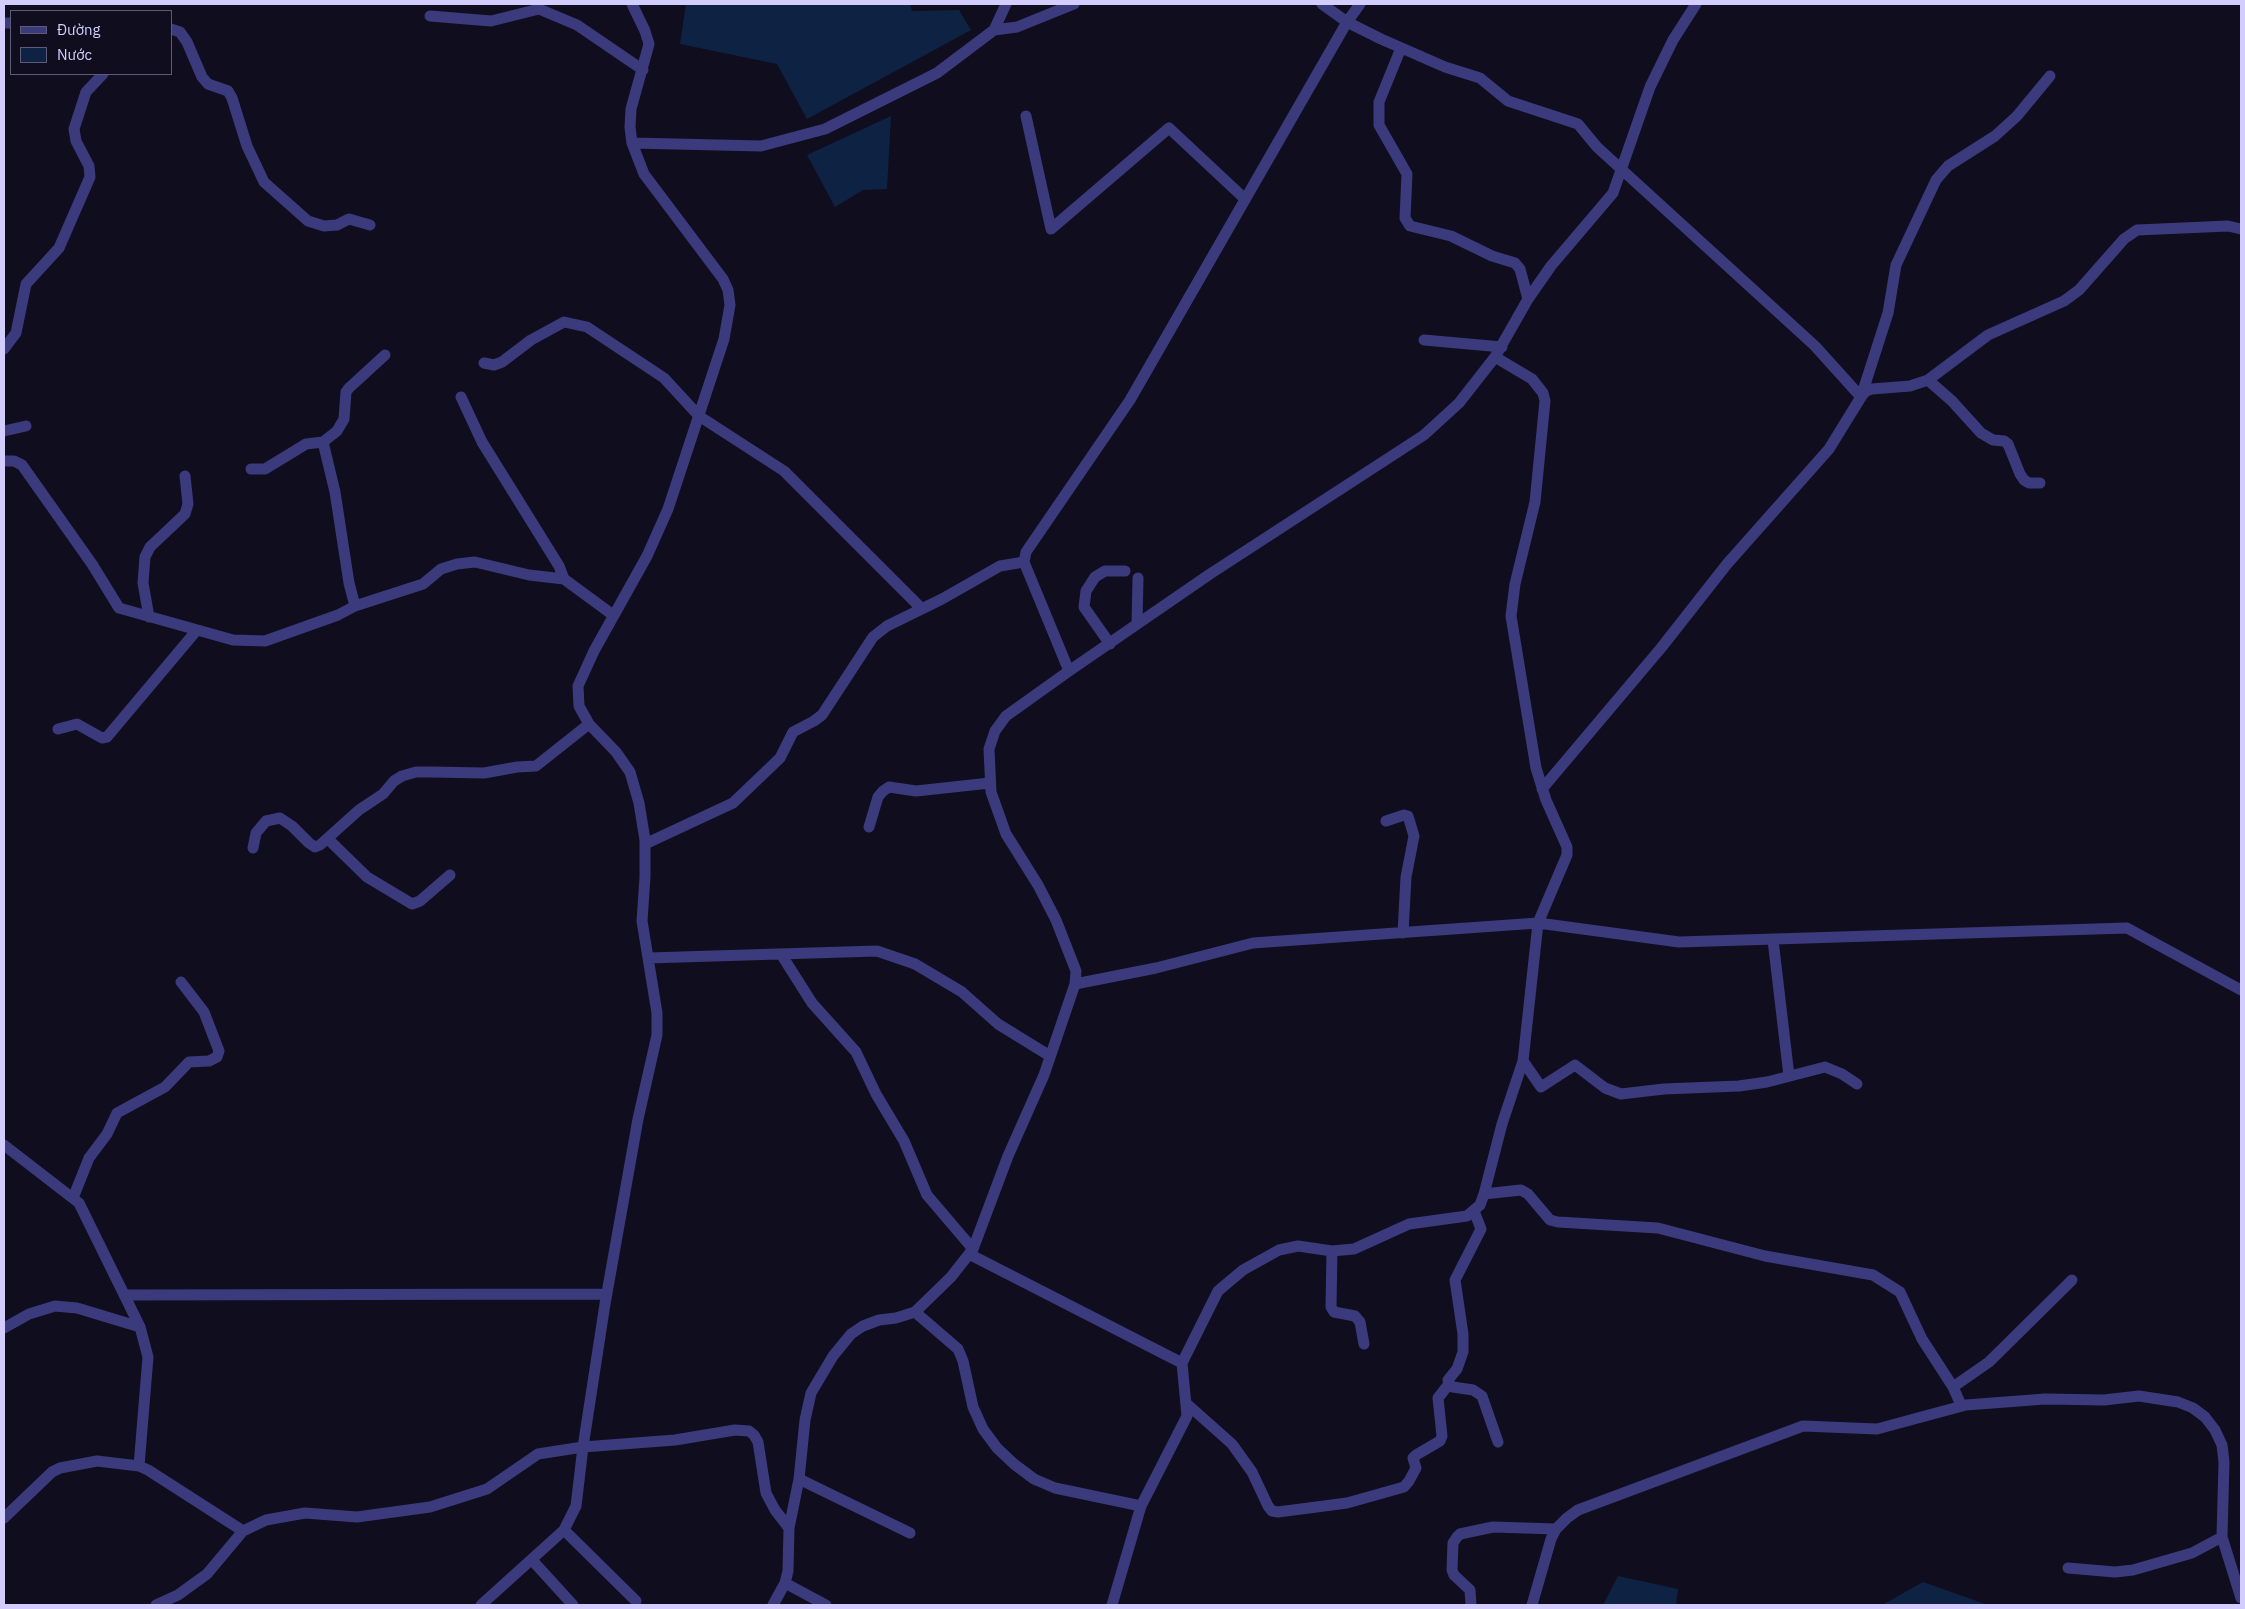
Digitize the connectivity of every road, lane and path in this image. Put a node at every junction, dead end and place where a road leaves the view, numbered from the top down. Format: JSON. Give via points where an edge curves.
{"nodes":[{"id":1,"x":632,"y":4,"type":"edge"},
{"id":2,"x":1006,"y":4,"type":"edge"},
{"id":3,"x":1074,"y":4,"type":"edge"},
{"id":4,"x":1322,"y":4,"type":"edge"},
{"id":5,"x":1360,"y":4,"type":"edge"},
{"id":6,"x":1696,"y":4,"type":"edge"},
{"id":7,"x":430,"y":16,"type":"dead end"},
{"id":8,"x":1347,"y":22,"type":"junction"},
{"id":9,"x":172,"y":29,"type":"edge"},
{"id":10,"x":994,"y":30,"type":"junction"},
{"id":11,"x":1401,"y":48,"type":"junction"},
{"id":12,"x":643,"y":70,"type":"junction"},
{"id":13,"x":100,"y":75,"type":"edge"},
{"id":14,"x":2050,"y":76,"type":"dead end"},
{"id":15,"x":1026,"y":116,"type":"dead end"},
{"id":16,"x":632,"y":143,"type":"junction"},
{"id":17,"x":1622,"y":169,"type":"junction"},
{"id":18,"x":1245,"y":198,"type":"junction"},
{"id":19,"x":370,"y":225,"type":"dead end"},
{"id":20,"x":2241,"y":229,"type":"edge"},
{"id":21,"x":1528,"y":299,"type":"junction"},
{"id":22,"x":1424,"y":340,"type":"dead end"},
{"id":23,"x":4,"y":349,"type":"edge"},
{"id":24,"x":1498,"y":352,"type":"junction"},
{"id":25,"x":385,"y":355,"type":"dead end"},
{"id":26,"x":484,"y":363,"type":"dead end"},
{"id":27,"x":1928,"y":380,"type":"junction"},
{"id":28,"x":1861,"y":396,"type":"junction"},
{"id":29,"x":461,"y":397,"type":"dead end"},
{"id":30,"x":699,"y":416,"type":"junction"},
{"id":31,"x":26,"y":426,"type":"dead end"},
{"id":32,"x":4,"y":431,"type":"edge"},
{"id":33,"x":323,"y":442,"type":"junction"},
{"id":34,"x":4,"y":461,"type":"edge"},
{"id":35,"x":252,"y":469,"type":"dead end"},
{"id":36,"x":185,"y":476,"type":"dead end"},
{"id":37,"x":2040,"y":483,"type":"dead end"},
{"id":38,"x":1024,"y":562,"type":"junction"},
{"id":39,"x":1125,"y":571,"type":"dead end"},
{"id":40,"x":1138,"y":578,"type":"dead end"},
{"id":41,"x":564,"y":579,"type":"junction"},
{"id":42,"x":355,"y":606,"type":"junction"},
{"id":43,"x":922,"y":609,"type":"junction"},
{"id":44,"x":613,"y":615,"type":"junction"},
{"id":45,"x":149,"y":617,"type":"junction"},
{"id":46,"x":1137,"y":624,"type":"junction"},
{"id":47,"x":197,"y":630,"type":"junction"},
{"id":48,"x":1110,"y":644,"type":"junction"},
{"id":49,"x":1069,"y":671,"type":"junction"},
{"id":50,"x":589,"y":724,"type":"junction"},
{"id":51,"x":58,"y":730,"type":"dead end"},
{"id":52,"x":990,"y":782,"type":"junction"},
{"id":53,"x":1542,"y":789,"type":"junction"},
{"id":54,"x":1386,"y":822,"type":"dead end"},
{"id":55,"x":869,"y":827,"type":"dead end"},
{"id":56,"x":328,"y":839,"type":"junction"},
{"id":57,"x":645,"y":844,"type":"junction"},
{"id":58,"x":253,"y":848,"type":"dead end"},
{"id":59,"x":450,"y":875,"type":"dead end"},
{"id":60,"x":1538,"y":923,"type":"junction"},
{"id":61,"x":1403,"y":933,"type":"junction"},
{"id":62,"x":1773,"y":940,"type":"junction"},
{"id":63,"x":781,"y":954,"type":"junction"},
{"id":64,"x":648,"y":958,"type":"junction"},
{"id":65,"x":181,"y":982,"type":"dead end"},
{"id":66,"x":1075,"y":984,"type":"junction"},
{"id":67,"x":2241,"y":990,"type":"edge"},
{"id":68,"x":1050,"y":1056,"type":"junction"},
{"id":69,"x":1523,"y":1061,"type":"junction"},
{"id":70,"x":1789,"y":1076,"type":"junction"},
{"id":71,"x":1856,"y":1084,"type":"dead end"},
{"id":72,"x":4,"y":1145,"type":"edge"},
{"id":73,"x":1484,"y":1194,"type":"junction"},
{"id":74,"x":73,"y":1198,"type":"junction"},
{"id":75,"x":1474,"y":1210,"type":"junction"},
{"id":76,"x":971,"y":1251,"type":"junction"},
{"id":77,"x":1332,"y":1251,"type":"junction"},
{"id":78,"x":2072,"y":1280,"type":"dead end"},
{"id":79,"x":607,"y":1294,"type":"junction"},
{"id":80,"x":124,"y":1295,"type":"junction"},
{"id":81,"x":915,"y":1312,"type":"junction"},
{"id":82,"x":4,"y":1328,"type":"edge"},
{"id":83,"x":140,"y":1328,"type":"junction"},
{"id":84,"x":1364,"y":1344,"type":"dead end"},
{"id":85,"x":1182,"y":1363,"type":"junction"},
{"id":86,"x":1449,"y":1384,"type":"junction"},
{"id":87,"x":1954,"y":1387,"type":"junction"},
{"id":88,"x":1187,"y":1404,"type":"junction"},
{"id":89,"x":1961,"y":1405,"type":"junction"},
{"id":90,"x":1498,"y":1442,"type":"dead end"},
{"id":91,"x":583,"y":1447,"type":"junction"},
{"id":92,"x":139,"y":1466,"type":"junction"},
{"id":93,"x":799,"y":1479,"type":"junction"},
{"id":94,"x":1141,"y":1506,"type":"junction"},
{"id":95,"x":4,"y":1518,"type":"edge"},
{"id":96,"x":790,"y":1528,"type":"junction"},
{"id":97,"x":1556,"y":1529,"type":"junction"},
{"id":98,"x":564,"y":1530,"type":"junction"},
{"id":99,"x":244,"y":1531,"type":"junction"},
{"id":100,"x":910,"y":1533,"type":"dead end"},
{"id":101,"x":2222,"y":1537,"type":"junction"},
{"id":102,"x":532,"y":1560,"type":"junction"},
{"id":103,"x":2068,"y":1568,"type":"dead end"},
{"id":104,"x":784,"y":1583,"type":"junction"},
{"id":105,"x":2241,"y":1598,"type":"edge"},
{"id":106,"x":636,"y":1600,"type":"dead end"},
{"id":107,"x":156,"y":1605,"type":"edge"},
{"id":108,"x":481,"y":1605,"type":"edge"},
{"id":109,"x":573,"y":1605,"type":"edge"},
{"id":110,"x":773,"y":1605,"type":"edge"},
{"id":111,"x":826,"y":1605,"type":"edge"},
{"id":112,"x":1112,"y":1605,"type":"edge"},
{"id":113,"x":1471,"y":1605,"type":"edge"},
{"id":114,"x":1532,"y":1605,"type":"edge"}],
"edges":[{"from":1,"to":12,"type":"street","via":[[648,44]]},
{"from":2,"to":10,"type":"street"},
{"from":3,"to":10,"type":"street","via":[[1016,28]]},
{"from":4,"to":8,"type":"street"},
{"from":5,"to":8,"type":"street"},
{"from":6,"to":17,"type":"street","via":[[1673,40],[1650,87]]},
{"from":7,"to":12,"type":"street","via":[[491,21],[539,9],[577,25]]},
{"from":8,"to":11,"type":"street"},
{"from":8,"to":18,"type":"street"},
{"from":9,"to":19,"type":"street","via":[[180,32],[187,42],[208,84],[228,92],[232,98],[247,146],[264,182],[308,221],[324,226],[337,225],[349,219]]},
{"from":10,"to":16,"type":"street","via":[[937,73],[825,129],[761,146]]},
{"from":11,"to":17,"type":"street","via":[[1480,78],[1508,101],[1578,124]]},
{"from":11,"to":21,"type":"street","via":[[1379,102],[1379,125],[1407,174],[1405,218],[1410,226],[1451,236],[1492,256],[1515,262]]},
{"from":12,"to":16,"type":"street","via":[[631,110]]},
{"from":13,"to":23,"type":"street","via":[[86,92],[74,129],[76,141],[90,166],[90,177],[59,248],[26,284],[16,333]]},
{"from":14,"to":28,"type":"street","via":[[2017,116],[1995,136],[1948,166],[1936,180],[1896,265],[1888,313]]},
{"from":15,"to":18,"type":"street","via":[[1051,229],[1168,128]]},
{"from":16,"to":30,"type":"street","via":[[644,174],[724,279],[728,290],[730,305],[724,338]]},
{"from":17,"to":21,"type":"street","via":[[1613,194],[1561,252]]},
{"from":17,"to":28,"type":"street","via":[[1815,346]]},
{"from":18,"to":38,"type":"street","via":[[1130,400],[1026,552]]},
{"from":20,"to":27,"type":"street","via":[[2228,226],[2137,230],[2072,297],[1993,332]]},
{"from":21,"to":24,"type":"street"},
{"from":22,"to":24,"type":"street"},
{"from":24,"to":46,"type":"street","via":[[1459,403],[1424,435]]},
{"from":24,"to":53,"type":"street","via":[[1532,379],[1545,401],[1535,502],[1515,584],[1511,616]]},
{"from":25,"to":33,"type":"street","via":[[346,392],[344,419],[337,431]]},
{"from":26,"to":30,"type":"street","via":[[494,365],[502,362],[531,340],[564,322],[576,323],[664,378]]},
{"from":27,"to":28,"type":"street","via":[[1910,386],[1872,389]]},
{"from":27,"to":37,"type":"street","via":[[1981,433],[2008,444],[2024,480]]},
{"from":28,"to":53,"type":"street","via":[[1829,449],[1727,564]]},
{"from":29,"to":41,"type":"street","via":[[482,442]]},
{"from":30,"to":43,"type":"street","via":[[784,472]]},
{"from":30,"to":44,"type":"street","via":[[668,510],[647,556]]},
{"from":31,"to":32,"type":"street"},
{"from":33,"to":35,"type":"street","via":[[306,444],[265,469]]},
{"from":33,"to":42,"type":"street"},
{"from":34,"to":45,"type":"street","via":[[22,465],[120,608]]},
{"from":36,"to":45,"type":"street","via":[[188,504],[184,514],[150,547],[145,557],[143,583]]},
{"from":38,"to":43,"type":"street","via":[[1000,566]]},
{"from":38,"to":49,"type":"street"},
{"from":39,"to":48,"type":"street","via":[[1105,571],[1095,577],[1086,591],[1084,607]]},
{"from":40,"to":46,"type":"street"},
{"from":41,"to":42,"type":"street","via":[[529,575],[475,562],[457,564],[441,569],[423,584]]},
{"from":41,"to":44,"type":"street"},
{"from":42,"to":47,"type":"street","via":[[265,641],[233,640]]},
{"from":43,"to":57,"type":"street","via":[[887,626],[873,637],[822,714],[792,732],[780,758],[733,803]]},
{"from":44,"to":50,"type":"street","via":[[578,686],[579,706]]},
{"from":45,"to":47,"type":"street"},
{"from":46,"to":48,"type":"street"},
{"from":47,"to":51,"type":"street","via":[[107,737],[102,738],[77,724]]},
{"from":48,"to":49,"type":"street"},
{"from":49,"to":52,"type":"street","via":[[1006,716],[995,731],[989,749]]},
{"from":50,"to":56,"type":"street","via":[[536,766],[484,774],[416,772],[402,776],[383,794],[358,810]]},
{"from":50,"to":57,"type":"street","via":[[630,772]]},
{"from":52,"to":55,"type":"street","via":[[916,790],[889,787],[878,798]]},
{"from":52,"to":66,"type":"street","via":[[1006,834],[1038,884],[1071,954],[1076,970]]},
{"from":53,"to":60,"type":"street","via":[[1567,847],[1567,854]]},
{"from":54,"to":61,"type":"street","via":[[1408,816],[1414,836],[1406,876]]},
{"from":56,"to":58,"type":"street","via":[[315,847],[280,818],[266,821],[256,833]]},
{"from":56,"to":59,"type":"street","via":[[367,877],[412,904]]},
{"from":57,"to":64,"type":"street","via":[[642,922]]},
{"from":60,"to":61,"type":"street"},
{"from":60,"to":62,"type":"street","via":[[1679,942]]},
{"from":60,"to":69,"type":"street"},
{"from":61,"to":66,"type":"street","via":[[1253,943],[1156,968]]},
{"from":62,"to":67,"type":"street","via":[[2127,928]]},
{"from":62,"to":70,"type":"street"},
{"from":63,"to":64,"type":"street"},
{"from":63,"to":68,"type":"street","via":[[877,951],[915,964],[962,992],[998,1024]]},
{"from":63,"to":76,"type":"street","via":[[812,1003],[856,1052],[904,1141],[927,1195]]},
{"from":64,"to":79,"type":"street","via":[[657,1013],[657,1035],[638,1119]]},
{"from":65,"to":74,"type":"street","via":[[204,1012],[219,1051],[216,1057],[209,1061],[188,1062],[165,1087],[117,1113],[107,1134],[89,1158]]},
{"from":66,"to":68,"type":"street"},
{"from":68,"to":76,"type":"street"},
{"from":69,"to":70,"type":"street","via":[[1540,1087],[1575,1065],[1605,1088],[1622,1094],[1739,1086]]},
{"from":69,"to":73,"type":"street"},
{"from":70,"to":71,"type":"street","via":[[1825,1067]]},
{"from":72,"to":74,"type":"street"},
{"from":73,"to":75,"type":"street"},
{"from":73,"to":87,"type":"street","via":[[1521,1190],[1550,1220],[1558,1222],[1658,1228],[1765,1256],[1873,1275],[1900,1292],[1925,1344]]},
{"from":74,"to":80,"type":"street","via":[[83,1211]]},
{"from":75,"to":77,"type":"street","via":[[1467,1216],[1409,1224],[1354,1249]]},
{"from":75,"to":86,"type":"street","via":[[1481,1229],[1455,1280],[1463,1352],[1457,1369],[1448,1380]]},
{"from":76,"to":81,"type":"street","via":[[951,1277]]},
{"from":76,"to":85,"type":"street"},
{"from":77,"to":84,"type":"street","via":[[1331,1307],[1334,1312],[1355,1316],[1360,1322]]},
{"from":77,"to":85,"type":"street","via":[[1288,1247],[1237,1275],[1214,1296]]},
{"from":78,"to":87,"type":"street","via":[[1989,1362]]},
{"from":79,"to":80,"type":"street"},
{"from":79,"to":91,"type":"street"},
{"from":80,"to":83,"type":"street"},
{"from":81,"to":93,"type":"street","via":[[864,1326],[851,1334],[833,1356],[811,1393]]},
{"from":81,"to":94,"type":"street","via":[[958,1349],[964,1362],[973,1407],[983,1428],[1014,1464],[1034,1479],[1055,1488]]},
{"from":82,"to":83,"type":"street","via":[[29,1314],[55,1306],[77,1308]]},
{"from":83,"to":92,"type":"street","via":[[148,1357]]},
{"from":85,"to":88,"type":"street"},
{"from":86,"to":88,"type":"street","via":[[1438,1398],[1442,1436],[1413,1458],[1416,1468],[1404,1487],[1347,1503],[1278,1512],[1268,1506],[1252,1472],[1232,1444]]},
{"from":86,"to":90,"type":"street","via":[[1474,1390],[1482,1396]]},
{"from":87,"to":89,"type":"street"},
{"from":88,"to":94,"type":"street","via":[[1186,1422]]},
{"from":89,"to":97,"type":"street","via":[[1877,1429],[1803,1426],[1578,1510]]},
{"from":89,"to":101,"type":"street","via":[[2139,1396],[2194,1408],[2215,1430],[2222,1445]]},
{"from":91,"to":96,"type":"street","via":[[749,1431],[758,1442],[766,1493]]},
{"from":91,"to":98,"type":"street","via":[[576,1506]]},
{"from":91,"to":99,"type":"street","via":[[538,1454],[487,1489],[430,1507],[357,1517],[297,1514],[266,1520]]},
{"from":92,"to":95,"type":"street","via":[[97,1461],[60,1468],[44,1478]]},
{"from":92,"to":99,"type":"street"},
{"from":93,"to":96,"type":"street"},
{"from":93,"to":100,"type":"street"},
{"from":94,"to":112,"type":"street"},
{"from":96,"to":104,"type":"street","via":[[788,1571]]},
{"from":97,"to":113,"type":"street","via":[[1493,1527],[1456,1537],[1452,1570],[1470,1590]]},
{"from":97,"to":114,"type":"street"},
{"from":98,"to":102,"type":"street"},
{"from":98,"to":106,"type":"street"},
{"from":99,"to":107,"type":"street","via":[[206,1574],[178,1595]]},
{"from":101,"to":103,"type":"street","via":[[2192,1553],[2134,1570],[2115,1572]]},
{"from":101,"to":105,"type":"street"},
{"from":102,"to":108,"type":"street"},
{"from":102,"to":109,"type":"street"},
{"from":104,"to":110,"type":"street"},
{"from":104,"to":111,"type":"street"}]}
